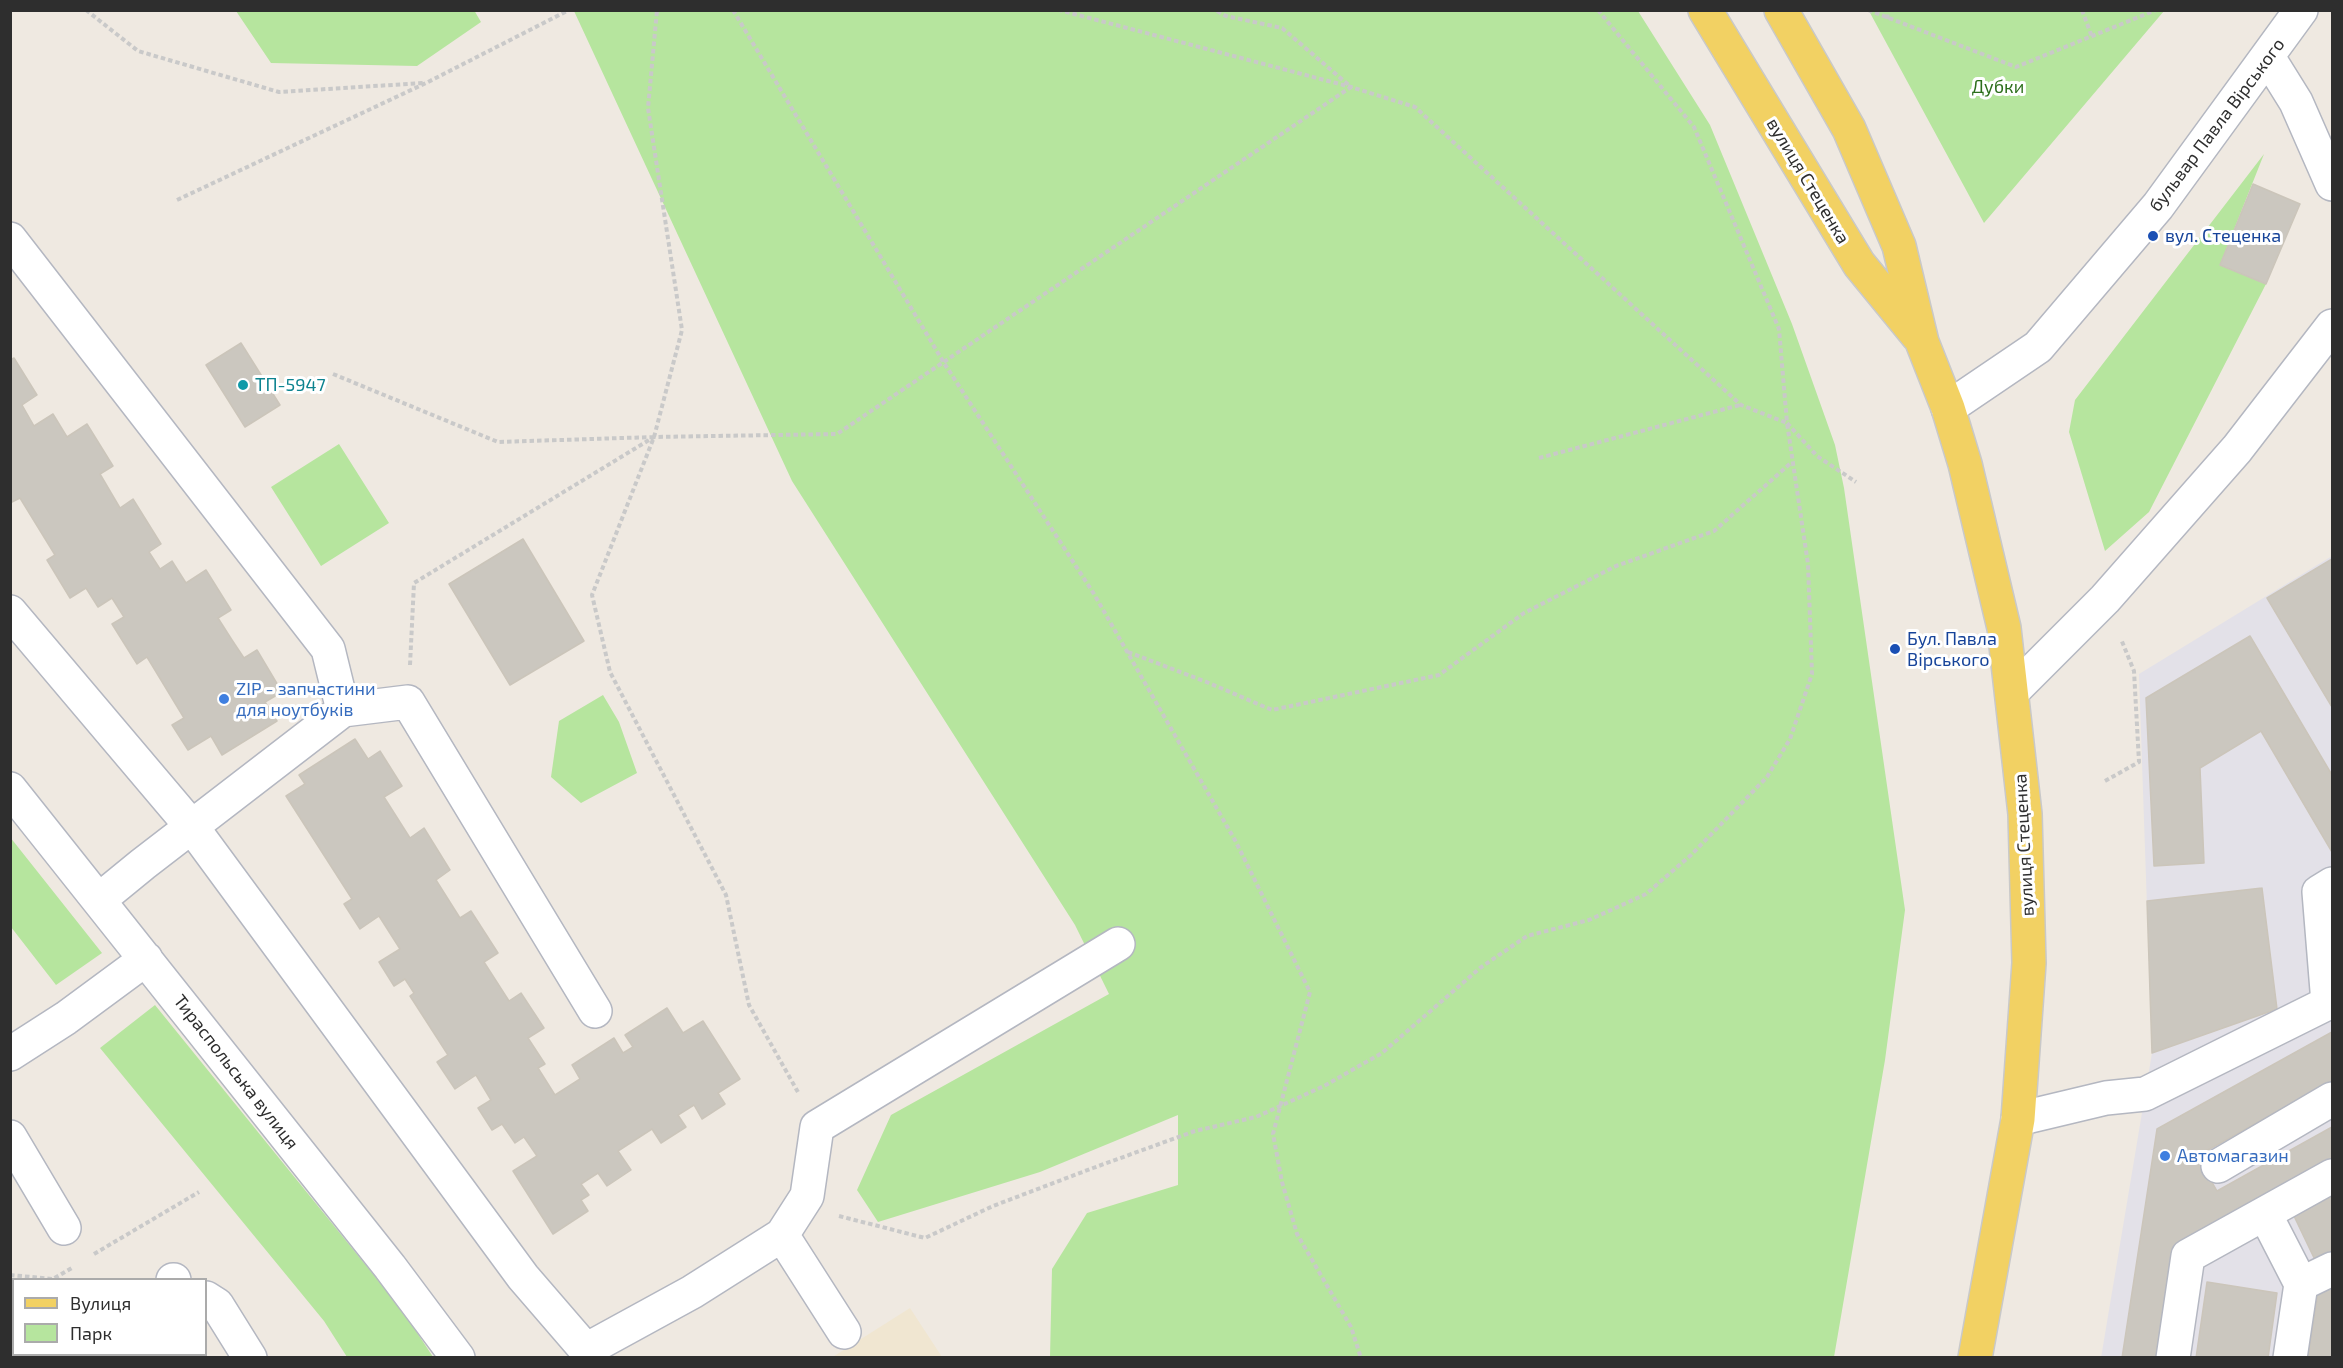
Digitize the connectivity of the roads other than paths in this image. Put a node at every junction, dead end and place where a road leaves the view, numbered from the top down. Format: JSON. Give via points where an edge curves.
{"nodes":[{"id":1,"x":1705,"y":10,"type":"edge"},
{"id":2,"x":1781,"y":10,"type":"edge"},
{"id":3,"x":2301,"y":10,"type":"edge"},
{"id":4,"x":2268,"y":57,"type":"junction"},
{"id":5,"x":2332,"y":184,"type":"edge"},
{"id":6,"x":10,"y":239,"type":"edge"},
{"id":7,"x":2332,"y":326,"type":"edge"},
{"id":8,"x":1922,"y":342,"type":"junction"},
{"id":9,"x":1948,"y":408,"type":"junction"},
{"id":10,"x":10,"y":612,"type":"edge"},
{"id":11,"x":2012,"y":692,"type":"junction"},
{"id":12,"x":343,"y":710,"type":"junction"},
{"id":13,"x":10,"y":789,"type":"edge"},
{"id":14,"x":192,"y":827,"type":"junction"},
{"id":15,"x":2332,"y":884,"type":"edge"},
{"id":16,"x":99,"y":900,"type":"junction"},
{"id":17,"x":1118,"y":944,"type":"dead end"},
{"id":18,"x":146,"y":959,"type":"junction"},
{"id":19,"x":595,"y":1011,"type":"dead end"},
{"id":20,"x":10,"y":1054,"type":"edge"},
{"id":21,"x":2332,"y":1099,"type":"edge"},
{"id":22,"x":2018,"y":1119,"type":"junction"},
{"id":23,"x":10,"y":1137,"type":"edge"},
{"id":24,"x":2218,"y":1166,"type":"dead end"},
{"id":25,"x":2332,"y":1176,"type":"edge"},
{"id":26,"x":2265,"y":1214,"type":"junction"},
{"id":27,"x":64,"y":1228,"type":"dead end"},
{"id":28,"x":782,"y":1235,"type":"junction"},
{"id":29,"x":2332,"y":1269,"type":"edge"},
{"id":30,"x":2301,"y":1284,"type":"junction"},
{"id":31,"x":207,"y":1299,"type":"edge"},
{"id":32,"x":844,"y":1332,"type":"dead end"},
{"id":33,"x":587,"y":1354,"type":"edge"},
{"id":34,"x":250,"y":1358,"type":"edge"},
{"id":35,"x":458,"y":1358,"type":"edge"},
{"id":36,"x":1975,"y":1358,"type":"edge"},
{"id":37,"x":2173,"y":1358,"type":"edge"},
{"id":38,"x":2290,"y":1358,"type":"edge"}],
"edges":[{"from":1,"to":8,"type":"main road","name":"вулиця Стеценка","via":[[1859,264]]},
{"from":2,"to":8,"type":"main road","name":"вулиця Стеценка","via":[[1850,129],[1899,246]]},
{"from":3,"to":4,"type":"street","name":"бульвар Павла Вірського"},
{"from":4,"to":5,"type":"street","via":[[2296,102]]},
{"from":4,"to":9,"type":"street","name":"бульвар Павла Вірського","via":[[2158,206],[2038,347]]},
{"from":6,"to":12,"type":"street","via":[[328,649]]},
{"from":7,"to":11,"type":"street","via":[[2237,449],[2105,599]]},
{"from":8,"to":9,"type":"main road","name":"вулиця Стеценка"},
{"from":9,"to":11,"type":"main road","name":"вулиця Стеценка","via":[[2004,628]]},
{"from":10,"to":14,"type":"street"},
{"from":11,"to":22,"type":"main road","name":"вулиця Стеценка","via":[[2025,814],[2029,951]]},
{"from":12,"to":14,"type":"street"},
{"from":12,"to":19,"type":"street","via":[[408,702]]},
{"from":13,"to":16,"type":"street","name":"Тираспольська вулиця"},
{"from":14,"to":16,"type":"street"},
{"from":14,"to":33,"type":"street","via":[[523,1277]]},
{"from":15,"to":22,"type":"street","via":[[2319,892],[2328,1003],[2145,1094],[2106,1098]]},
{"from":16,"to":18,"type":"street","name":"Тираспольська вулиця"},
{"from":17,"to":28,"type":"street","via":[[817,1127],[807,1196]]},
{"from":18,"to":20,"type":"street"},
{"from":18,"to":35,"type":"street","name":"Тираспольська вулиця"},
{"from":21,"to":24,"type":"street"},
{"from":22,"to":36,"type":"main road","name":"вулиця Стеценка"},
{"from":23,"to":27,"type":"street"},
{"from":25,"to":26,"type":"street"},
{"from":26,"to":30,"type":"street"},
{"from":26,"to":37,"type":"street","via":[[2188,1256]]},
{"from":28,"to":32,"type":"street"},
{"from":28,"to":33,"type":"street"},
{"from":29,"to":30,"type":"street"},
{"from":30,"to":38,"type":"street"},
{"from":31,"to":34,"type":"street","via":[[217,1305]]}]}
